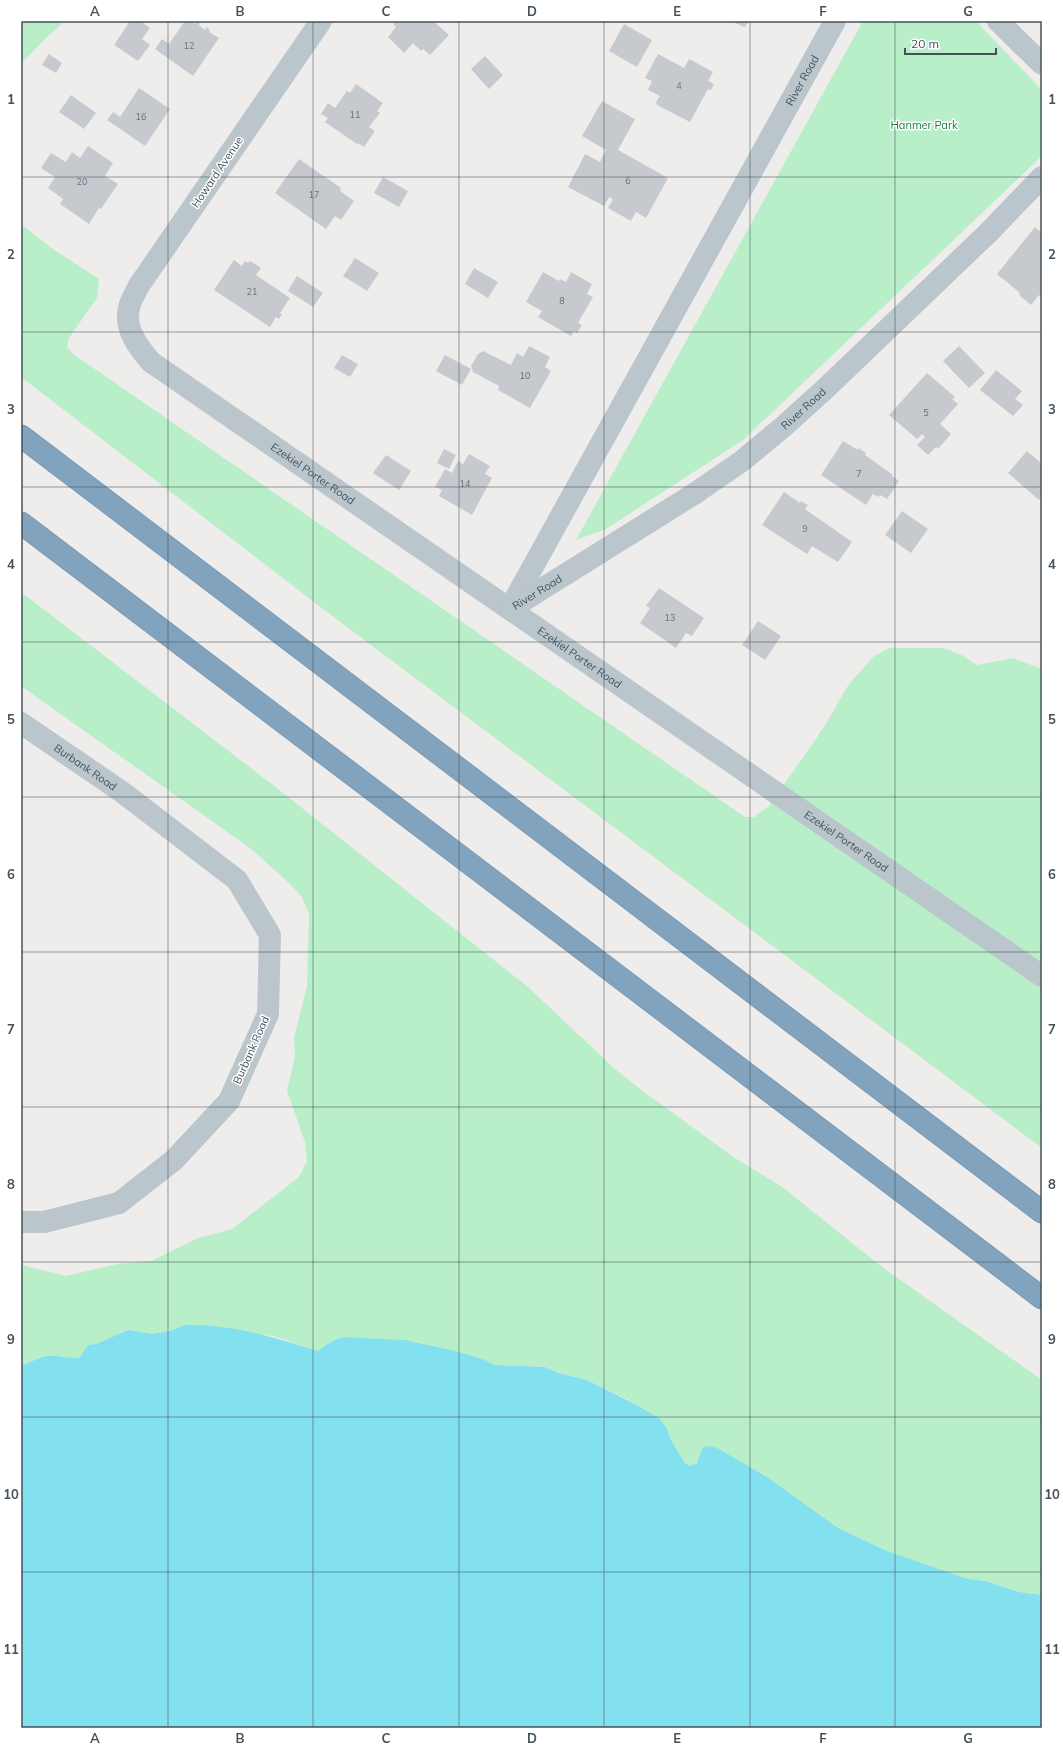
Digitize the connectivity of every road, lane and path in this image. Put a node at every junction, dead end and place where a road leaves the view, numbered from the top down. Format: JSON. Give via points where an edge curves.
{"nodes":[{"id":1,"x":321,"y":21,"type":"edge"},
{"id":2,"x":835,"y":21,"type":"edge"},
{"id":3,"x":998,"y":21,"type":"edge"},
{"id":4,"x":1042,"y":64,"type":"edge"},
{"id":5,"x":1042,"y":177,"type":"edge"},
{"id":6,"x":130,"y":329,"type":"joint"},
{"id":7,"x":21,"y":436,"type":"edge"},
{"id":8,"x":21,"y":523,"type":"edge"},
{"id":9,"x":510,"y":609,"type":"junction"},
{"id":10,"x":21,"y":723,"type":"edge"},
{"id":11,"x":1042,"y":976,"type":"edge"},
{"id":12,"x":1042,"y":1212,"type":"edge"},
{"id":13,"x":21,"y":1222,"type":"edge"},
{"id":14,"x":1042,"y":1298,"type":"edge"}],
"edges":[{"from":1,"to":6,"type":"street","name":"Howard Avenue","via":[[138,287],[129,308]]},
{"from":2,"to":9,"type":"street","name":"River Road"},
{"from":3,"to":4,"type":"street"},
{"from":5,"to":9,"type":"street","name":"River Road","via":[[988,233],[783,428],[694,494]]},
{"from":6,"to":9,"type":"street","name":"Ezekiel Porter Road","via":[[138,347],[151,362]]},
{"from":7,"to":12,"type":"highway"},
{"from":8,"to":14,"type":"highway"},
{"from":9,"to":11,"type":"street","name":"Ezekiel Porter Road"},
{"from":10,"to":13,"type":"street","name":"Burbank Road","via":[[122,792],[237,880],[270,935],[268,1014],[229,1101],[174,1160],[119,1203],[44,1222]]}]}
